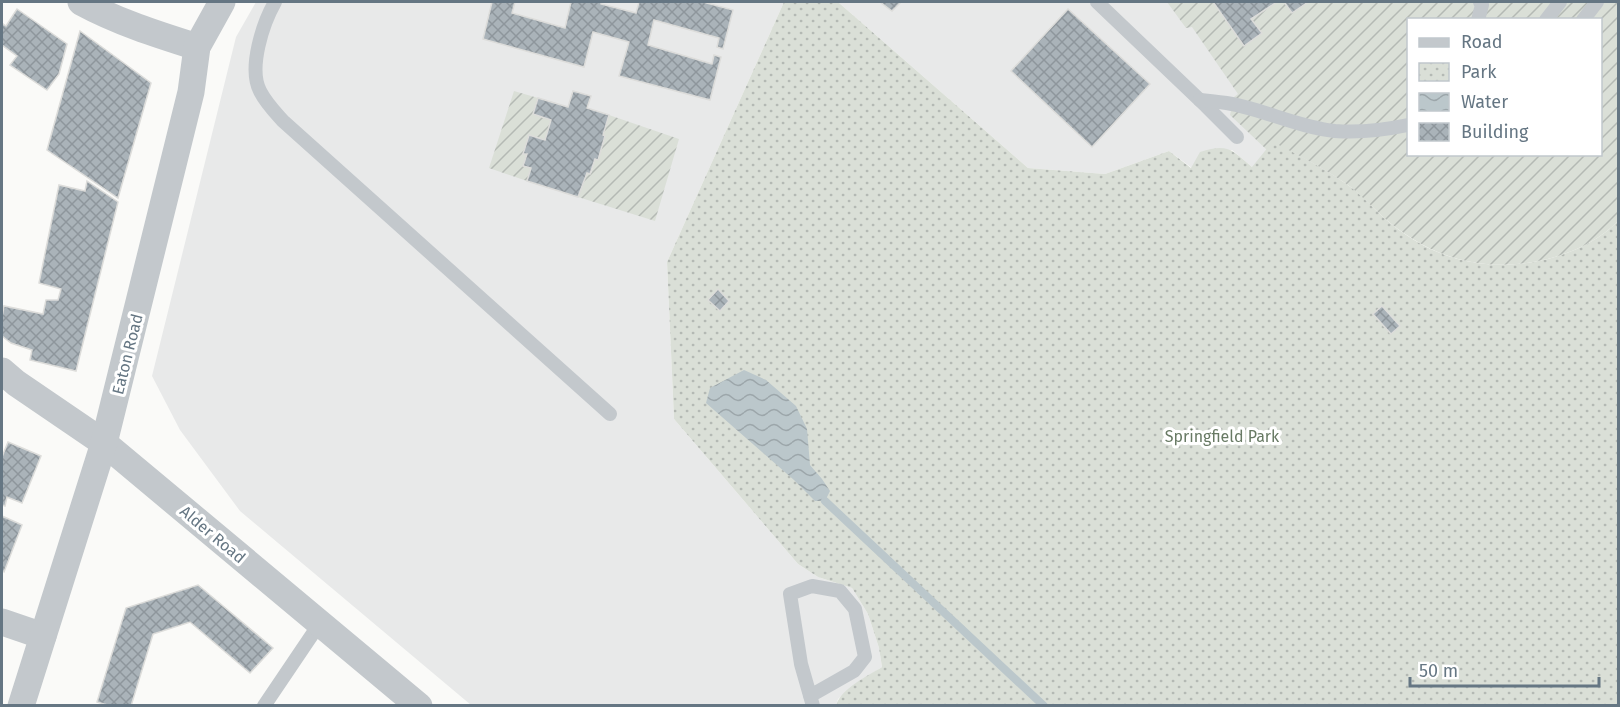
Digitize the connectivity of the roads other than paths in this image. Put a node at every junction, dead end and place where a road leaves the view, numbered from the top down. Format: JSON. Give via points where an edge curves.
{"nodes":[{"id":1,"x":81,"y":2,"type":"edge"},
{"id":2,"x":222,"y":2,"type":"edge"},
{"id":3,"x":275,"y":2,"type":"edge"},
{"id":4,"x":1096,"y":2,"type":"edge"},
{"id":5,"x":1480,"y":2,"type":"edge"},
{"id":6,"x":1560,"y":2,"type":"edge"},
{"id":7,"x":1597,"y":2,"type":"edge"},
{"id":8,"x":1479,"y":18,"type":"edge"},
{"id":9,"x":1548,"y":18,"type":"edge"},
{"id":10,"x":1585,"y":18,"type":"edge"},
{"id":11,"x":197,"y":47,"type":"junction"},
{"id":12,"x":1200,"y":100,"type":"junction"},
{"id":13,"x":1407,"y":125,"type":"edge"},
{"id":14,"x":1236,"y":137,"type":"dead end"},
{"id":15,"x":2,"y":371,"type":"edge"},
{"id":16,"x":610,"y":414,"type":"dead end"},
{"id":17,"x":104,"y":443,"type":"junction"},
{"id":18,"x":2,"y":622,"type":"edge"},
{"id":19,"x":320,"y":623,"type":"junction"},
{"id":20,"x":43,"y":636,"type":"junction"},
{"id":21,"x":812,"y":701,"type":"edge"},
{"id":22,"x":21,"y":705,"type":"edge"},
{"id":23,"x":264,"y":705,"type":"edge"},
{"id":24,"x":419,"y":705,"type":"edge"}],
"edges":[{"from":1,"to":11,"type":"street","via":[[139,28]]},
{"from":2,"to":11,"type":"street","name":"Eaton Road"},
{"from":3,"to":16,"type":"lane","via":[[258,45],[256,73],[259,90],[267,103]]},
{"from":4,"to":12,"type":"lane"},
{"from":5,"to":8,"type":"lane"},
{"from":6,"to":9,"type":"lane"},
{"from":7,"to":10,"type":"lane"},
{"from":11,"to":17,"type":"street","name":"Eaton Road","via":[[191,92]]},
{"from":12,"to":13,"type":"lane","via":[[1233,104],[1335,131],[1360,132]]},
{"from":12,"to":14,"type":"lane"},
{"from":15,"to":17,"type":"street","name":"Alder Road"},
{"from":17,"to":19,"type":"street","name":"Alder Road"},
{"from":17,"to":20,"type":"street","name":"Eaton Road"},
{"from":18,"to":20,"type":"street"},
{"from":19,"to":23,"type":"lane"},
{"from":19,"to":24,"type":"street","name":"Alder Road"},
{"from":20,"to":22,"type":"street","name":"Eaton Road"},
{"from":21,"to":21,"type":"lane","via":[[854,671],[865,657],[855,609],[840,591],[812,586],[790,594],[801,664]]}]}
